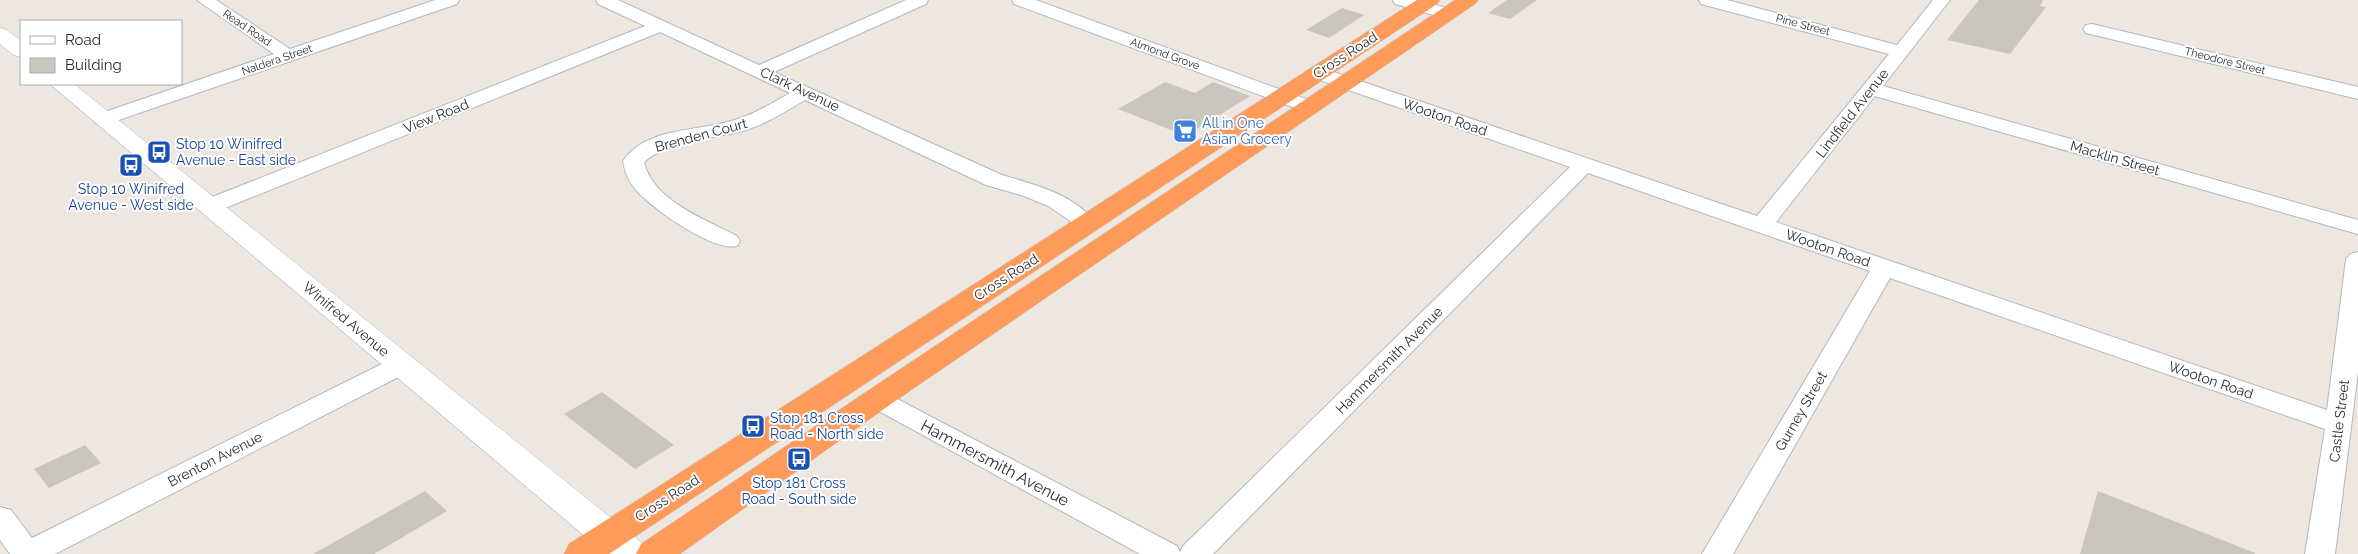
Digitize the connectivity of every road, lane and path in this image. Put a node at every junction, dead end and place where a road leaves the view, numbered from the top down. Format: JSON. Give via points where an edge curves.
{"nodes":[{"id":1,"x":205,"y":0,"type":"edge"},
{"id":2,"x":451,"y":0,"type":"edge"},
{"id":3,"x":604,"y":0,"type":"edge"},
{"id":4,"x":920,"y":0,"type":"edge"},
{"id":5,"x":1020,"y":0,"type":"edge"},
{"id":6,"x":1401,"y":0,"type":"edge"},
{"id":7,"x":1468,"y":0,"type":"edge"},
{"id":8,"x":1706,"y":0,"type":"edge"},
{"id":9,"x":1942,"y":0,"type":"edge"},
{"id":10,"x":1426,"y":3,"type":"edge"},
{"id":11,"x":1447,"y":14,"type":"junction"},
{"id":12,"x":662,"y":25,"type":"junction"},
{"id":13,"x":2092,"y":29,"type":"dead end"},
{"id":14,"x":0,"y":34,"type":"edge"},
{"id":15,"x":20,"y":50,"type":"edge"},
{"id":16,"x":1900,"y":51,"type":"junction"},
{"id":17,"x":289,"y":56,"type":"junction"},
{"id":18,"x":760,"y":71,"type":"junction"},
{"id":19,"x":1318,"y":73,"type":"junction"},
{"id":20,"x":1346,"y":83,"type":"junction"},
{"id":21,"x":62,"y":85,"type":"edge"},
{"id":22,"x":1871,"y":89,"type":"junction"},
{"id":23,"x":806,"y":92,"type":"junction"},
{"id":24,"x":2358,"y":93,"type":"edge"},
{"id":25,"x":1281,"y":97,"type":"junction"},
{"id":26,"x":1310,"y":107,"type":"junction"},
{"id":27,"x":103,"y":119,"type":"junction"},
{"id":28,"x":1584,"y":165,"type":"junction"},
{"id":29,"x":210,"y":206,"type":"junction"},
{"id":30,"x":1086,"y":225,"type":"junction"},
{"id":31,"x":1761,"y":226,"type":"junction"},
{"id":32,"x":2358,"y":227,"type":"edge"},
{"id":33,"x":1116,"y":238,"type":"junction"},
{"id":34,"x":728,"y":241,"type":"dead end"},
{"id":35,"x":2358,"y":259,"type":"edge"},
{"id":36,"x":1884,"y":268,"type":"junction"},
{"id":37,"x":401,"y":365,"type":"junction"},
{"id":38,"x":877,"y":399,"type":"junction"},
{"id":39,"x":2339,"y":424,"type":"junction"},
{"id":40,"x":0,"y":518,"type":"edge"},
{"id":41,"x":608,"y":548,"type":"edge"},
{"id":42,"x":28,"y":554,"type":"edge"},
{"id":43,"x":654,"y":554,"type":"edge"},
{"id":44,"x":1166,"y":554,"type":"edge"},
{"id":45,"x":1194,"y":554,"type":"edge"},
{"id":46,"x":1717,"y":554,"type":"edge"},
{"id":47,"x":2320,"y":554,"type":"edge"}],
"edges":[{"from":1,"to":17,"type":"street","name":"Read Road"},
{"from":2,"to":17,"type":"street","name":"Naldera Street"},
{"from":3,"to":12,"type":"street","name":"Clark Avenue"},
{"from":4,"to":18,"type":"street"},
{"from":5,"to":25,"type":"street","name":"Almond Grove"},
{"from":6,"to":10,"type":"street"},
{"from":7,"to":11,"type":"highway","name":"Cross Road"},
{"from":8,"to":16,"type":"street","name":"Pine Street"},
{"from":9,"to":16,"type":"street","name":"Lindfield Avenue"},
{"from":10,"to":11,"type":"street"},
{"from":10,"to":19,"type":"highway","name":"Cross Road"},
{"from":11,"to":20,"type":"highway","name":"Cross Road"},
{"from":12,"to":18,"type":"street","name":"Clark Avenue"},
{"from":12,"to":29,"type":"street","name":"View Road"},
{"from":13,"to":24,"type":"street","name":"Theodore Street"},
{"from":14,"to":15,"type":"street"},
{"from":16,"to":22,"type":"street","name":"Lindfield Avenue"},
{"from":17,"to":27,"type":"street","name":"Naldera Street"},
{"from":18,"to":23,"type":"street","name":"Clark Avenue"},
{"from":19,"to":20,"type":"street","name":"Wooton Road"},
{"from":19,"to":25,"type":"highway","name":"Cross Road"},
{"from":20,"to":26,"type":"highway","name":"Cross Road"},
{"from":20,"to":28,"type":"street","name":"Wooton Road"},
{"from":21,"to":27,"type":"street","name":"Winifred Avenue"},
{"from":22,"to":31,"type":"street","name":"Lindfield Avenue"},
{"from":22,"to":32,"type":"street","name":"Macklin Street"},
{"from":23,"to":30,"type":"street","name":"Clark Avenue","via":[[994,180],[1018,200],[1060,219]]},
{"from":23,"to":34,"type":"street","name":"Brenden Court","via":[[751,122],[666,141],[639,154],[633,161],[637,176],[661,204]]},
{"from":25,"to":26,"type":"street","name":"Almond Grove"},
{"from":25,"to":30,"type":"highway","name":"Cross Road"},
{"from":26,"to":33,"type":"highway","name":"Cross Road"},
{"from":27,"to":29,"type":"street","name":"Winifred Avenue"},
{"from":28,"to":31,"type":"street","name":"Wooton Road"},
{"from":28,"to":45,"type":"street","name":"Hammersmith Avenue"},
{"from":29,"to":37,"type":"street","name":"Winifred Avenue"},
{"from":30,"to":33,"type":"street","name":"Clark Avenue"},
{"from":30,"to":41,"type":"highway","name":"Cross Road"},
{"from":31,"to":36,"type":"street","name":"Wooton Road"},
{"from":33,"to":38,"type":"highway","name":"Cross Road"},
{"from":35,"to":39,"type":"street","name":"Castle Street"},
{"from":36,"to":39,"type":"street","name":"Wooton Road"},
{"from":36,"to":46,"type":"street","name":"Gurney Street"},
{"from":37,"to":41,"type":"street","name":"Winifred Avenue"},
{"from":37,"to":42,"type":"street","name":"Brenton Avenue"},
{"from":38,"to":43,"type":"highway","name":"Cross Road"},
{"from":38,"to":44,"type":"street","name":"Hammersmith Avenue"},
{"from":39,"to":47,"type":"street","name":"Castle Street"},
{"from":40,"to":42,"type":"street"}]}
